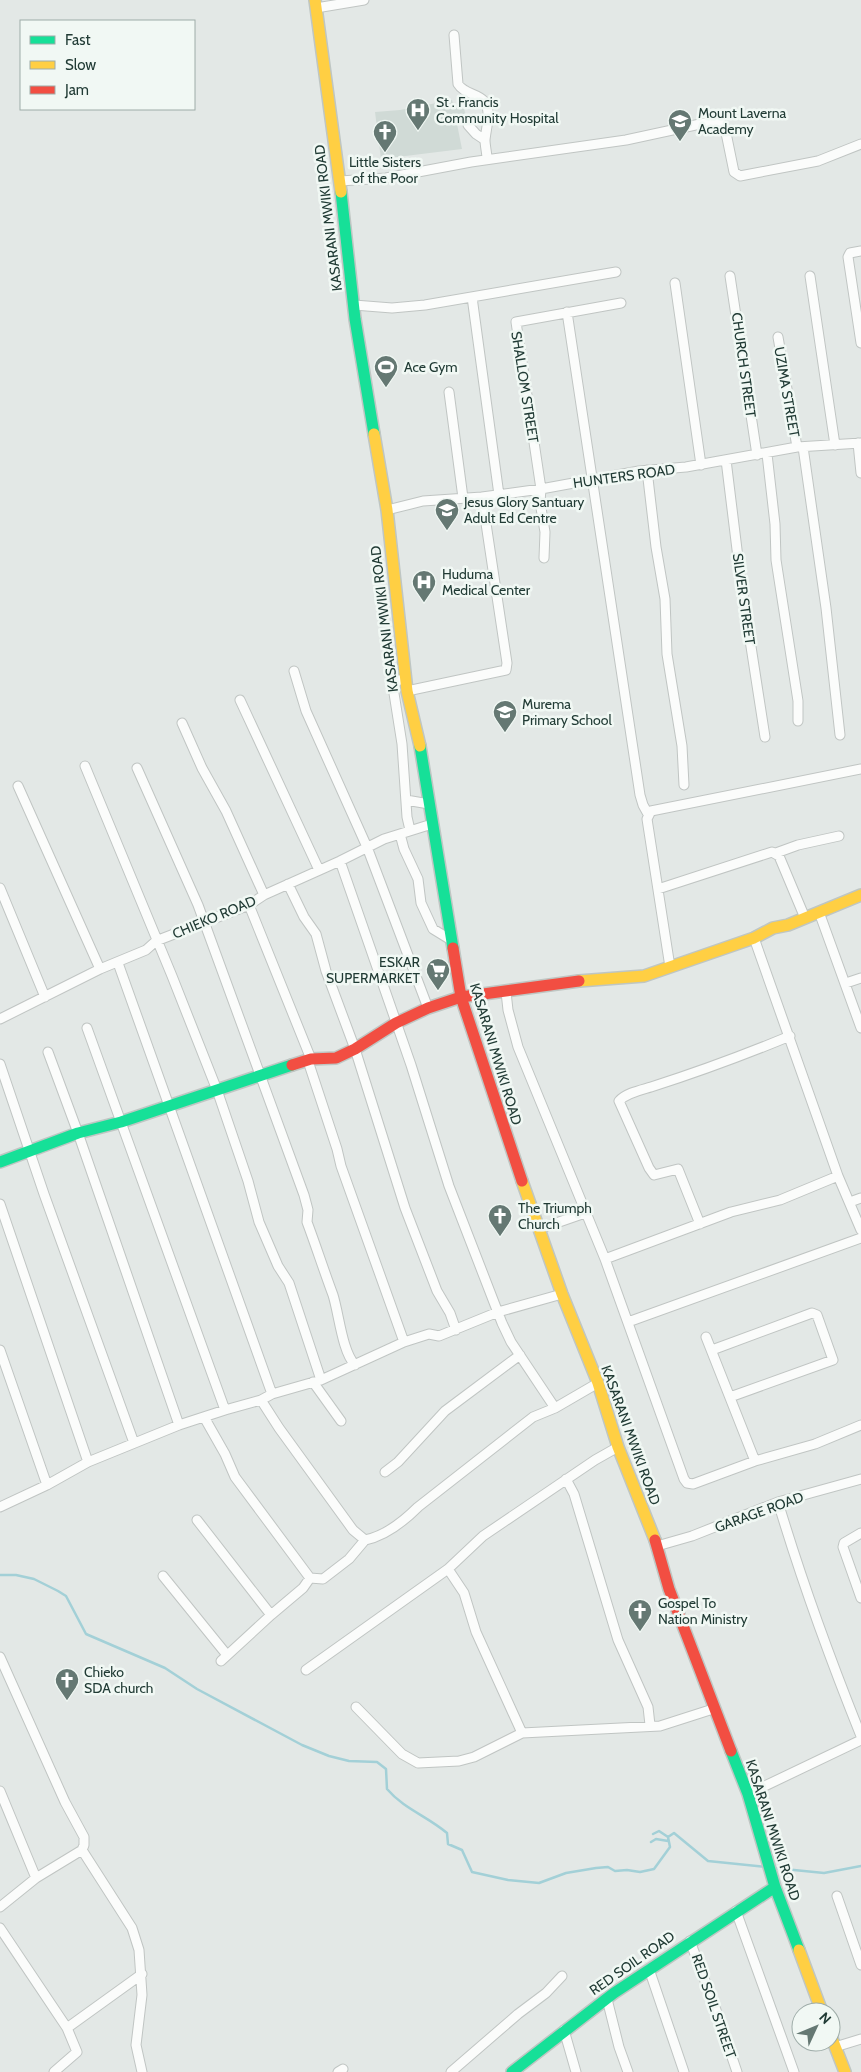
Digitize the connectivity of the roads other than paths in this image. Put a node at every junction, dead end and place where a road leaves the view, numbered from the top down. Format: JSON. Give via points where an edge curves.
{"nodes":[{"id":1,"x":364,"y":0,"type":"edge"},
{"id":2,"x":316,"y":4,"type":"edge"},
{"id":3,"x":454,"y":35,"type":"dead end"},
{"id":4,"x":468,"y":126,"type":"dead end"},
{"id":5,"x":485,"y":140,"type":"junction"},
{"id":6,"x":861,"y":144,"type":"edge"},
{"id":7,"x":488,"y":159,"type":"junction"},
{"id":8,"x":340,"y":181,"type":"junction"},
{"id":9,"x":861,"y":251,"type":"edge"},
{"id":10,"x":616,"y":272,"type":"dead end"},
{"id":11,"x":730,"y":276,"type":"dead end"},
{"id":12,"x":810,"y":276,"type":"dead end"},
{"id":13,"x":675,"y":283,"type":"dead end"},
{"id":14,"x":472,"y":297,"type":"junction"},
{"id":15,"x":621,"y":303,"type":"dead end"},
{"id":16,"x":354,"y":305,"type":"junction"},
{"id":17,"x":567,"y":312,"type":"junction"},
{"id":18,"x":778,"y":337,"type":"dead end"},
{"id":19,"x":861,"y":343,"type":"edge"},
{"id":20,"x":449,"y":392,"type":"dead end"},
{"id":21,"x":860,"y":443,"type":"edge"},
{"id":22,"x":835,"y":445,"type":"junction"},
{"id":23,"x":800,"y":447,"type":"junction"},
{"id":24,"x":767,"y":454,"type":"junction"},
{"id":25,"x":757,"y":455,"type":"junction"},
{"id":26,"x":726,"y":460,"type":"junction"},
{"id":27,"x":701,"y":465,"type":"junction"},
{"id":28,"x":647,"y":470,"type":"junction"},
{"id":29,"x":861,"y":473,"type":"edge"},
{"id":30,"x":592,"y":479,"type":"junction"},
{"id":31,"x":541,"y":490,"type":"junction"},
{"id":32,"x":499,"y":495,"type":"junction"},
{"id":33,"x":482,"y":497,"type":"junction"},
{"id":34,"x":463,"y":498,"type":"junction"},
{"id":35,"x":386,"y":510,"type":"junction"},
{"id":36,"x":544,"y":558,"type":"dead end"},
{"id":37,"x":294,"y":671,"type":"dead end"},
{"id":38,"x":406,"y":685,"type":"junction"},
{"id":39,"x":240,"y":700,"type":"dead end"},
{"id":40,"x":798,"y":721,"type":"dead end"},
{"id":41,"x":182,"y":723,"type":"dead end"},
{"id":42,"x":416,"y":728,"type":"junction"},
{"id":43,"x":400,"y":732,"type":"junction"},
{"id":44,"x":840,"y":735,"type":"dead end"},
{"id":45,"x":765,"y":737,"type":"dead end"},
{"id":46,"x":420,"y":746,"type":"junction"},
{"id":47,"x":402,"y":752,"type":"junction"},
{"id":48,"x":85,"y":766,"type":"dead end"},
{"id":49,"x":137,"y":768,"type":"dead end"},
{"id":50,"x":861,"y":769,"type":"edge"},
{"id":51,"x":684,"y":785,"type":"dead end"},
{"id":52,"x":18,"y":786,"type":"dead end"},
{"id":53,"x":406,"y":800,"type":"junction"},
{"id":54,"x":429,"y":804,"type":"junction"},
{"id":55,"x":648,"y":814,"type":"junction"},
{"id":56,"x":432,"y":824,"type":"junction"},
{"id":57,"x":410,"y":830,"type":"junction"},
{"id":58,"x":400,"y":834,"type":"junction"},
{"id":59,"x":839,"y":836,"type":"dead end"},
{"id":60,"x":368,"y":847,"type":"junction"},
{"id":61,"x":776,"y":853,"type":"junction"},
{"id":62,"x":340,"y":861,"type":"junction"},
{"id":63,"x":319,"y":870,"type":"junction"},
{"id":64,"x":288,"y":884,"type":"junction"},
{"id":65,"x":0,"y":888,"type":"edge"},
{"id":66,"x":658,"y":889,"type":"junction"},
{"id":67,"x":264,"y":895,"type":"junction"},
{"id":68,"x":861,"y":895,"type":"edge"},
{"id":69,"x":249,"y":905,"type":"junction"},
{"id":70,"x":819,"y":912,"type":"junction"},
{"id":71,"x":805,"y":918,"type":"junction"},
{"id":72,"x":204,"y":922,"type":"junction"},
{"id":73,"x":754,"y":938,"type":"junction"},
{"id":74,"x":451,"y":940,"type":"junction"},
{"id":75,"x":156,"y":941,"type":"junction"},
{"id":76,"x":118,"y":963,"type":"junction"},
{"id":77,"x":670,"y":967,"type":"junction"},
{"id":78,"x":100,"y":969,"type":"junction"},
{"id":79,"x":861,"y":978,"type":"edge"},
{"id":80,"x":846,"y":983,"type":"junction"},
{"id":81,"x":506,"y":992,"type":"junction"},
{"id":82,"x":45,"y":997,"type":"junction"},
{"id":83,"x":461,"y":997,"type":"junction"},
{"id":84,"x":428,"y":1008,"type":"junction"},
{"id":85,"x":0,"y":1019,"type":"edge"},
{"id":86,"x":396,"y":1023,"type":"junction"},
{"id":87,"x":87,"y":1028,"type":"dead end"},
{"id":88,"x":861,"y":1028,"type":"edge"},
{"id":89,"x":790,"y":1036,"type":"junction"},
{"id":90,"x":356,"y":1049,"type":"junction"},
{"id":91,"x":48,"y":1052,"type":"dead end"},
{"id":92,"x":309,"y":1060,"type":"junction"},
{"id":93,"x":0,"y":1064,"type":"edge"},
{"id":94,"x":261,"y":1075,"type":"junction"},
{"id":95,"x":217,"y":1090,"type":"junction"},
{"id":96,"x":169,"y":1105,"type":"junction"},
{"id":97,"x":121,"y":1122,"type":"junction"},
{"id":98,"x":78,"y":1133,"type":"junction"},
{"id":99,"x":31,"y":1151,"type":"junction"},
{"id":100,"x":0,"y":1162,"type":"edge"},
{"id":101,"x":838,"y":1176,"type":"junction"},
{"id":102,"x":861,"y":1198,"type":"edge"},
{"id":103,"x":850,"y":1202,"type":"junction"},
{"id":104,"x":0,"y":1204,"type":"edge"},
{"id":105,"x":586,"y":1214,"type":"junction"},
{"id":106,"x":700,"y":1224,"type":"junction"},
{"id":107,"x":539,"y":1229,"type":"junction"},
{"id":108,"x":861,"y":1230,"type":"edge"},
{"id":109,"x":861,"y":1238,"type":"edge"},
{"id":110,"x":605,"y":1259,"type":"junction"},
{"id":111,"x":562,"y":1294,"type":"junction"},
{"id":112,"x":498,"y":1312,"type":"junction"},
{"id":113,"x":628,"y":1322,"type":"junction"},
{"id":114,"x":456,"y":1330,"type":"junction"},
{"id":115,"x":706,"y":1337,"type":"dead end"},
{"id":116,"x":404,"y":1342,"type":"junction"},
{"id":117,"x":0,"y":1350,"type":"edge"},
{"id":118,"x":712,"y":1350,"type":"junction"},
{"id":119,"x":520,"y":1355,"type":"junction"},
{"id":120,"x":355,"y":1365,"type":"junction"},
{"id":121,"x":317,"y":1381,"type":"junction"},
{"id":122,"x":598,"y":1383,"type":"junction"},
{"id":123,"x":272,"y":1394,"type":"junction"},
{"id":124,"x":730,"y":1396,"type":"junction"},
{"id":125,"x":261,"y":1400,"type":"junction"},
{"id":126,"x":555,"y":1408,"type":"junction"},
{"id":127,"x":225,"y":1410,"type":"junction"},
{"id":128,"x":204,"y":1417,"type":"junction"},
{"id":129,"x":341,"y":1421,"type":"dead end"},
{"id":130,"x":178,"y":1425,"type":"junction"},
{"id":131,"x":861,"y":1425,"type":"edge"},
{"id":132,"x":134,"y":1443,"type":"junction"},
{"id":133,"x":618,"y":1447,"type":"junction"},
{"id":134,"x":755,"y":1461,"type":"junction"},
{"id":135,"x":88,"y":1462,"type":"junction"},
{"id":136,"x":385,"y":1472,"type":"dead end"},
{"id":137,"x":566,"y":1479,"type":"junction"},
{"id":138,"x":861,"y":1480,"type":"edge"},
{"id":139,"x":47,"y":1485,"type":"junction"},
{"id":140,"x":778,"y":1502,"type":"junction"},
{"id":141,"x":0,"y":1507,"type":"edge"},
{"id":142,"x":197,"y":1520,"type":"dead end"},
{"id":143,"x":861,"y":1533,"type":"edge"},
{"id":144,"x":365,"y":1540,"type":"junction"},
{"id":145,"x":657,"y":1546,"type":"junction"},
{"id":146,"x":448,"y":1569,"type":"junction"},
{"id":147,"x":163,"y":1576,"type":"dead end"},
{"id":148,"x":310,"y":1578,"type":"junction"},
{"id":149,"x":861,"y":1598,"type":"edge"},
{"id":150,"x":271,"y":1615,"type":"junction"},
{"id":151,"x":0,"y":1657,"type":"edge"},
{"id":152,"x":306,"y":1670,"type":"dead end"},
{"id":153,"x":356,"y":1707,"type":"dead end"},
{"id":154,"x":713,"y":1710,"type":"junction"},
{"id":155,"x":650,"y":1725,"type":"junction"},
{"id":156,"x":522,"y":1733,"type":"junction"},
{"id":157,"x":861,"y":1738,"type":"edge"},
{"id":158,"x":0,"y":1792,"type":"edge"},
{"id":159,"x":748,"y":1794,"type":"junction"},
{"id":160,"x":82,"y":1850,"type":"junction"},
{"id":161,"x":36,"y":1878,"type":"junction"},
{"id":162,"x":775,"y":1887,"type":"junction"},
{"id":163,"x":837,"y":1896,"type":"dead end"},
{"id":164,"x":0,"y":1907,"type":"edge"},
{"id":165,"x":736,"y":1912,"type":"junction"},
{"id":166,"x":0,"y":1928,"type":"edge"},
{"id":167,"x":690,"y":1941,"type":"junction"},
{"id":168,"x":861,"y":1966,"type":"edge"},
{"id":169,"x":650,"y":1969,"type":"junction"},
{"id":170,"x":142,"y":1974,"type":"junction"},
{"id":171,"x":562,"y":1976,"type":"dead end"},
{"id":172,"x":607,"y":1999,"type":"junction"},
{"id":173,"x":818,"y":2002,"type":"edge"},
{"id":174,"x":67,"y":2028,"type":"junction"},
{"id":175,"x":564,"y":2030,"type":"junction"},
{"id":176,"x":861,"y":2039,"type":"edge"},
{"id":177,"x":841,"y":2045,"type":"edge"},
{"id":178,"x":837,"y":2052,"type":"edge"},
{"id":179,"x":524,"y":2068,"type":"edge"},
{"id":180,"x":54,"y":2072,"type":"edge"},
{"id":181,"x":142,"y":2072,"type":"edge"},
{"id":182,"x":451,"y":2072,"type":"edge"},
{"id":183,"x":512,"y":2072,"type":"edge"},
{"id":184,"x":576,"y":2072,"type":"edge"},
{"id":185,"x":628,"y":2072,"type":"edge"},
{"id":186,"x":684,"y":2072,"type":"edge"},
{"id":187,"x":736,"y":2072,"type":"edge"},
{"id":188,"x":794,"y":2072,"type":"edge"},
{"id":189,"x":845,"y":2072,"type":"edge"}],
"edges":[{"from":1,"to":2,"type":"street"},
{"from":2,"to":8,"type":"main road","name":"KASARANI MWIKI ROAD"},
{"from":3,"to":5,"type":"street","via":[[458,84],[486,105],[488,129]]},
{"from":4,"to":5,"type":"street"},
{"from":5,"to":7,"type":"street"},
{"from":6,"to":7,"type":"street","via":[[818,161],[740,176],[734,172],[725,128],[714,121],[626,140]]},
{"from":7,"to":8,"type":"street","via":[[386,178]]},
{"from":8,"to":16,"type":"main road","name":"KASARANI MWIKI ROAD"},
{"from":9,"to":19,"type":"street","via":[[850,253],[848,257]]},
{"from":10,"to":14,"type":"street"},
{"from":11,"to":25,"type":"street","name":"CHURCH STREET"},
{"from":12,"to":22,"type":"street"},
{"from":13,"to":27,"type":"street"},
{"from":14,"to":16,"type":"street","via":[[392,308]]},
{"from":14,"to":32,"type":"street"},
{"from":15,"to":17,"type":"street","name":"SHALLOM STREET"},
{"from":16,"to":35,"type":"main road","name":"KASARANI MWIKI ROAD"},
{"from":17,"to":30,"type":"street"},
{"from":17,"to":31,"type":"street","name":"SHALLOM STREET","via":[[518,320],[515,324]]},
{"from":18,"to":23,"type":"street","name":"UZIMA STREET"},
{"from":20,"to":34,"type":"street"},
{"from":21,"to":22,"type":"street","name":"HUNTERS ROAD"},
{"from":21,"to":29,"type":"street"},
{"from":22,"to":23,"type":"street","name":"HUNTERS ROAD"},
{"from":23,"to":24,"type":"street","name":"HUNTERS ROAD"},
{"from":23,"to":44,"type":"street","name":"UZIMA STREET","via":[[826,608]]},
{"from":24,"to":25,"type":"street","name":"HUNTERS ROAD"},
{"from":24,"to":40,"type":"street","via":[[776,560],[798,701]]},
{"from":25,"to":26,"type":"street","name":"HUNTERS ROAD"},
{"from":26,"to":27,"type":"street","name":"HUNTERS ROAD"},
{"from":26,"to":45,"type":"street","name":"SILVER STREET"},
{"from":27,"to":28,"type":"street","name":"HUNTERS ROAD"},
{"from":28,"to":30,"type":"street","name":"HUNTERS ROAD"},
{"from":28,"to":51,"type":"street","via":[[666,599],[667,654],[682,746]]},
{"from":30,"to":31,"type":"street","name":"HUNTERS ROAD"},
{"from":30,"to":55,"type":"street","via":[[640,795]]},
{"from":31,"to":32,"type":"street","name":"HUNTERS ROAD"},
{"from":31,"to":36,"type":"street","name":"SHALLOM STREET"},
{"from":32,"to":33,"type":"street","name":"HUNTERS ROAD"},
{"from":33,"to":34,"type":"street","name":"HUNTERS ROAD"},
{"from":33,"to":38,"type":"street","via":[[506,670]]},
{"from":34,"to":35,"type":"street","name":"HUNTERS ROAD","via":[[423,501]]},
{"from":35,"to":38,"type":"main road","name":"KASARANI MWIKI ROAD"},
{"from":37,"to":60,"type":"street","via":[[306,711]]},
{"from":38,"to":42,"type":"main road","name":"KASARANI MWIKI ROAD"},
{"from":38,"to":43,"type":"street","via":[[393,683]]},
{"from":39,"to":63,"type":"street"},
{"from":41,"to":67,"type":"street"},
{"from":42,"to":43,"type":"street"},
{"from":42,"to":46,"type":"main road","name":"KASARANI MWIKI ROAD"},
{"from":43,"to":47,"type":"street"},
{"from":46,"to":47,"type":"street"},
{"from":46,"to":54,"type":"main road","name":"KASARANI MWIKI ROAD"},
{"from":47,"to":53,"type":"street"},
{"from":48,"to":75,"type":"street"},
{"from":49,"to":72,"type":"street"},
{"from":50,"to":55,"type":"street"},
{"from":52,"to":78,"type":"street"},
{"from":53,"to":54,"type":"street"},
{"from":53,"to":57,"type":"street"},
{"from":54,"to":56,"type":"main road","name":"KASARANI MWIKI ROAD"},
{"from":55,"to":66,"type":"street"},
{"from":56,"to":57,"type":"street","name":"CHIEKO ROAD"},
{"from":56,"to":74,"type":"main road","name":"KASARANI MWIKI ROAD"},
{"from":57,"to":58,"type":"street","name":"CHIEKO ROAD"},
{"from":58,"to":60,"type":"street","name":"CHIEKO ROAD"},
{"from":58,"to":74,"type":"street","via":[[418,879],[421,903],[433,928]]},
{"from":59,"to":61,"type":"street"},
{"from":60,"to":62,"type":"street","name":"CHIEKO ROAD"},
{"from":60,"to":84,"type":"street"},
{"from":61,"to":66,"type":"street","via":[[756,856]]},
{"from":61,"to":71,"type":"street"},
{"from":62,"to":63,"type":"street","name":"CHIEKO ROAD"},
{"from":62,"to":86,"type":"street"},
{"from":63,"to":64,"type":"street","name":"CHIEKO ROAD"},
{"from":64,"to":67,"type":"street","name":"CHIEKO ROAD"},
{"from":64,"to":90,"type":"street","via":[[316,934],[326,971]]},
{"from":65,"to":82,"type":"street"},
{"from":66,"to":77,"type":"street"},
{"from":67,"to":69,"type":"street","name":"CHIEKO ROAD"},
{"from":68,"to":70,"type":"main road"},
{"from":69,"to":72,"type":"street","name":"CHIEKO ROAD"},
{"from":69,"to":92,"type":"street"},
{"from":70,"to":71,"type":"main road"},
{"from":70,"to":80,"type":"street"},
{"from":71,"to":73,"type":"main road"},
{"from":72,"to":75,"type":"street","name":"CHIEKO ROAD"},
{"from":72,"to":94,"type":"street"},
{"from":73,"to":77,"type":"main road"},
{"from":73,"to":89,"type":"street"},
{"from":74,"to":83,"type":"main road","name":"KASARANI MWIKI ROAD"},
{"from":75,"to":76,"type":"street","name":"CHIEKO ROAD","via":[[146,950]]},
{"from":75,"to":95,"type":"street"},
{"from":76,"to":78,"type":"street","name":"CHIEKO ROAD"},
{"from":76,"to":96,"type":"street"},
{"from":77,"to":81,"type":"main road","via":[[644,976],[559,983]]},
{"from":78,"to":82,"type":"street","name":"CHIEKO ROAD"},
{"from":79,"to":80,"type":"street"},
{"from":80,"to":88,"type":"street"},
{"from":81,"to":83,"type":"main road"},
{"from":81,"to":105,"type":"street","via":[[518,1047]]},
{"from":82,"to":85,"type":"street","name":"CHIEKO ROAD"},
{"from":83,"to":84,"type":"main road"},
{"from":83,"to":107,"type":"main road","name":"KASARANI MWIKI ROAD"},
{"from":84,"to":86,"type":"main road"},
{"from":86,"to":90,"type":"main road"},
{"from":86,"to":112,"type":"street","via":[[449,1186]]},
{"from":87,"to":97,"type":"street"},
{"from":89,"to":101,"type":"street"},
{"from":89,"to":106,"type":"street","via":[[696,1073],[624,1096],[620,1101],[649,1168],[654,1175],[678,1169]]},
{"from":90,"to":92,"type":"main road","via":[[336,1058]]},
{"from":90,"to":114,"type":"street","via":[[405,1208]]},
{"from":91,"to":98,"type":"street"},
{"from":92,"to":94,"type":"main road"},
{"from":92,"to":116,"type":"street","via":[[341,1166]]},
{"from":93,"to":99,"type":"street"},
{"from":94,"to":95,"type":"main road"},
{"from":94,"to":120,"type":"street","via":[[304,1195],[307,1222],[333,1297],[345,1345]]},
{"from":95,"to":96,"type":"main road"},
{"from":95,"to":121,"type":"street","via":[[259,1222],[289,1283]]},
{"from":96,"to":97,"type":"main road"},
{"from":96,"to":123,"type":"street"},
{"from":97,"to":98,"type":"main road"},
{"from":97,"to":127,"type":"street"},
{"from":98,"to":99,"type":"main road"},
{"from":98,"to":130,"type":"street"},
{"from":99,"to":100,"type":"main road"},
{"from":99,"to":132,"type":"street","via":[[47,1204]]},
{"from":101,"to":103,"type":"street"},
{"from":101,"to":106,"type":"street","via":[[780,1200],[739,1209]]},
{"from":102,"to":103,"type":"street"},
{"from":103,"to":108,"type":"street"},
{"from":104,"to":135,"type":"street"},
{"from":105,"to":107,"type":"street"},
{"from":105,"to":110,"type":"street"},
{"from":106,"to":110,"type":"street"},
{"from":107,"to":111,"type":"main road","name":"KASARANI MWIKI ROAD"},
{"from":109,"to":113,"type":"street"},
{"from":110,"to":113,"type":"street"},
{"from":111,"to":112,"type":"street"},
{"from":111,"to":122,"type":"main road","name":"KASARANI MWIKI ROAD"},
{"from":112,"to":114,"type":"street"},
{"from":112,"to":119,"type":"street"},
{"from":113,"to":134,"type":"street","via":[[687,1483],[693,1484]]},
{"from":114,"to":116,"type":"street"},
{"from":115,"to":118,"type":"street"},
{"from":116,"to":120,"type":"street"},
{"from":117,"to":139,"type":"street"},
{"from":118,"to":124,"type":"street"},
{"from":118,"to":124,"type":"street","via":[[812,1313],[817,1315],[833,1360]]},
{"from":119,"to":126,"type":"street"},
{"from":119,"to":136,"type":"street","via":[[445,1411]]},
{"from":120,"to":121,"type":"street"},
{"from":121,"to":123,"type":"street"},
{"from":121,"to":129,"type":"street"},
{"from":122,"to":126,"type":"street"},
{"from":122,"to":133,"type":"main road","name":"KASARANI MWIKI ROAD"},
{"from":123,"to":125,"type":"street"},
{"from":124,"to":134,"type":"street"},
{"from":125,"to":127,"type":"street"},
{"from":125,"to":144,"type":"street","via":[[348,1523]]},
{"from":126,"to":144,"type":"street","via":[[533,1417],[408,1516],[376,1538]]},
{"from":127,"to":128,"type":"street"},
{"from":128,"to":130,"type":"street"},
{"from":128,"to":148,"type":"street","via":[[235,1477]]},
{"from":130,"to":132,"type":"street"},
{"from":131,"to":134,"type":"street","via":[[815,1444]]},
{"from":132,"to":135,"type":"street"},
{"from":133,"to":137,"type":"street"},
{"from":133,"to":145,"type":"main road","name":"KASARANI MWIKI ROAD"},
{"from":135,"to":139,"type":"street"},
{"from":137,"to":146,"type":"street","via":[[483,1536]]},
{"from":137,"to":155,"type":"street","via":[[574,1494],[618,1640],[648,1707]]},
{"from":138,"to":140,"type":"street","name":"GARAGE ROAD"},
{"from":139,"to":141,"type":"street"},
{"from":140,"to":145,"type":"street","name":"GARAGE ROAD","via":[[692,1536]]},
{"from":140,"to":157,"type":"street","via":[[826,1648]]},
{"from":142,"to":150,"type":"street"},
{"from":143,"to":149,"type":"street","via":[[847,1540],[843,1547]]},
{"from":144,"to":148,"type":"street","via":[[349,1559],[323,1579]]},
{"from":145,"to":154,"type":"main road","name":"KASARANI MWIKI ROAD","via":[[669,1589]]},
{"from":146,"to":152,"type":"street"},
{"from":146,"to":156,"type":"street","via":[[464,1593],[476,1632]]},
{"from":147,"to":150,"type":"street","via":[[224,1658]]},
{"from":148,"to":150,"type":"street"},
{"from":151,"to":160,"type":"street","via":[[84,1837]]},
{"from":153,"to":156,"type":"street","via":[[402,1754],[418,1763],[459,1761]]},
{"from":154,"to":155,"type":"street","via":[[666,1725]]},
{"from":154,"to":159,"type":"main road","name":"KASARANI MWIKI ROAD"},
{"from":155,"to":156,"type":"street"},
{"from":157,"to":159,"type":"street"},
{"from":158,"to":161,"type":"street"},
{"from":159,"to":162,"type":"main road","name":"KASARANI MWIKI ROAD"},
{"from":160,"to":161,"type":"street"},
{"from":160,"to":170,"type":"street","via":[[132,1928]]},
{"from":161,"to":164,"type":"street"},
{"from":162,"to":165,"type":"main road","name":"RED SOIL ROAD"},
{"from":162,"to":173,"type":"main road","name":"KASARANI MWIKI ROAD"},
{"from":163,"to":168,"type":"street"},
{"from":165,"to":167,"type":"main road","name":"RED SOIL ROAD"},
{"from":165,"to":188,"type":"street"},
{"from":166,"to":174,"type":"street"},
{"from":167,"to":169,"type":"main road","name":"RED SOIL ROAD"},
{"from":167,"to":187,"type":"street","name":"RED SOIL STREET"},
{"from":169,"to":172,"type":"main road","name":"RED SOIL ROAD"},
{"from":169,"to":186,"type":"street"},
{"from":170,"to":174,"type":"street"},
{"from":170,"to":181,"type":"street","via":[[136,2045]]},
{"from":171,"to":182,"type":"street"},
{"from":172,"to":175,"type":"main road","name":"RED SOIL ROAD"},
{"from":172,"to":185,"type":"street"},
{"from":174,"to":180,"type":"street","via":[[77,2052]]},
{"from":175,"to":179,"type":"main road","name":"RED SOIL ROAD"},
{"from":175,"to":184,"type":"street"},
{"from":176,"to":177,"type":"street"},
{"from":178,"to":189,"type":"main road"},
{"from":179,"to":183,"type":"main road","name":"RED SOIL ROAD"}]}
